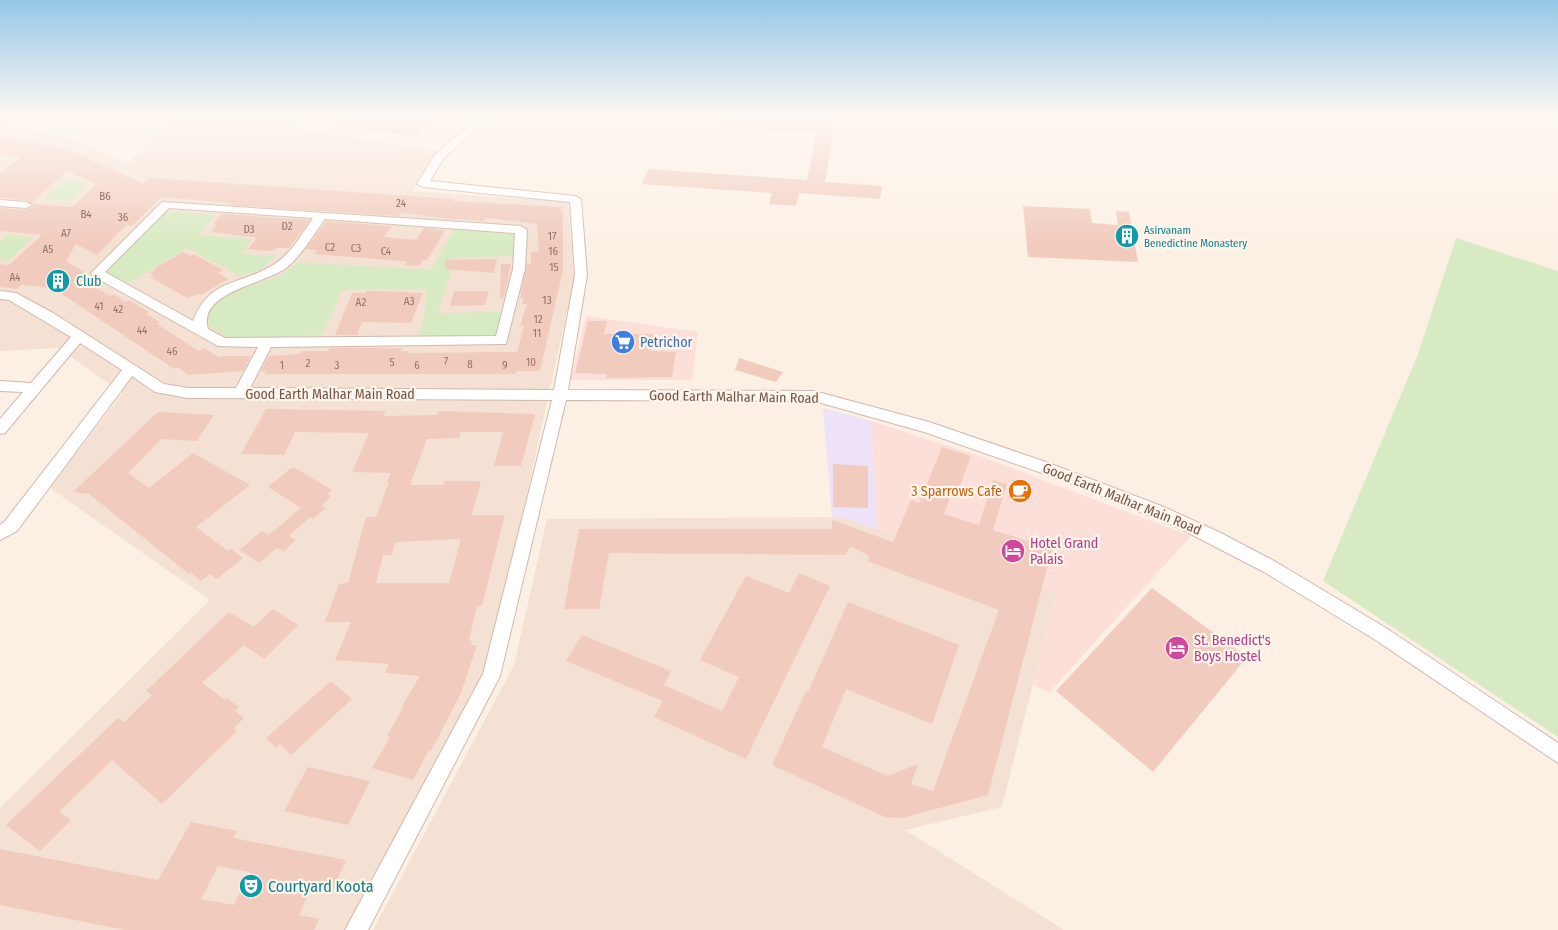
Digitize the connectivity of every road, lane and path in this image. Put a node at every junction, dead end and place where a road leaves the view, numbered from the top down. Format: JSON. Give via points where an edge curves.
{"nodes":[{"id":1,"x":438,"y":159,"type":"edge"},
{"id":2,"x":0,"y":203,"type":"edge"},
{"id":3,"x":26,"y":205,"type":"dead end"},
{"id":4,"x":321,"y":216,"type":"junction"},
{"id":5,"x":0,"y":295,"type":"edge"},
{"id":6,"x":202,"y":332,"type":"junction"},
{"id":7,"x":79,"y":336,"type":"junction"},
{"id":8,"x":267,"y":343,"type":"junction"},
{"id":9,"x":130,"y":368,"type":"junction"},
{"id":10,"x":0,"y":386,"type":"edge"},
{"id":11,"x":34,"y":388,"type":"junction"},
{"id":12,"x":240,"y":394,"type":"junction"},
{"id":13,"x":560,"y":394,"type":"junction"},
{"id":14,"x":0,"y":429,"type":"edge"},
{"id":15,"x":0,"y":533,"type":"edge"},
{"id":16,"x":1558,"y":754,"type":"edge"},
{"id":17,"x":356,"y":930,"type":"edge"}],
"edges":[{"from":1,"to":13,"type":"street","via":[[423,184],[576,199],[580,275]]},
{"from":2,"to":3,"type":"street"},
{"from":4,"to":6,"type":"street","via":[[281,266],[233,285],[208,302],[199,321]]},
{"from":4,"to":6,"type":"street","via":[[166,204],[97,273]]},
{"from":4,"to":8,"type":"street","via":[[521,230],[519,269],[501,341]]},
{"from":5,"to":7,"type":"street","name":"Good Earth Malhar Main Road","via":[[12,296]]},
{"from":6,"to":8,"type":"street","via":[[223,343]]},
{"from":7,"to":9,"type":"street","name":"Good Earth Malhar Main Road"},
{"from":7,"to":11,"type":"street"},
{"from":8,"to":12,"type":"street"},
{"from":9,"to":12,"type":"street","name":"Good Earth Malhar Main Road","via":[[160,388],[188,393]]},
{"from":9,"to":15,"type":"street","via":[[11,526]]},
{"from":10,"to":11,"type":"street"},
{"from":11,"to":14,"type":"street"},
{"from":12,"to":13,"type":"street","name":"Good Earth Malhar Main Road"},
{"from":13,"to":16,"type":"street","name":"Good Earth Malhar Main Road","via":[[814,396],[980,444],[1100,487],[1198,529],[1271,567],[1377,633]]},
{"from":13,"to":17,"type":"street","via":[[491,676]]}]}
